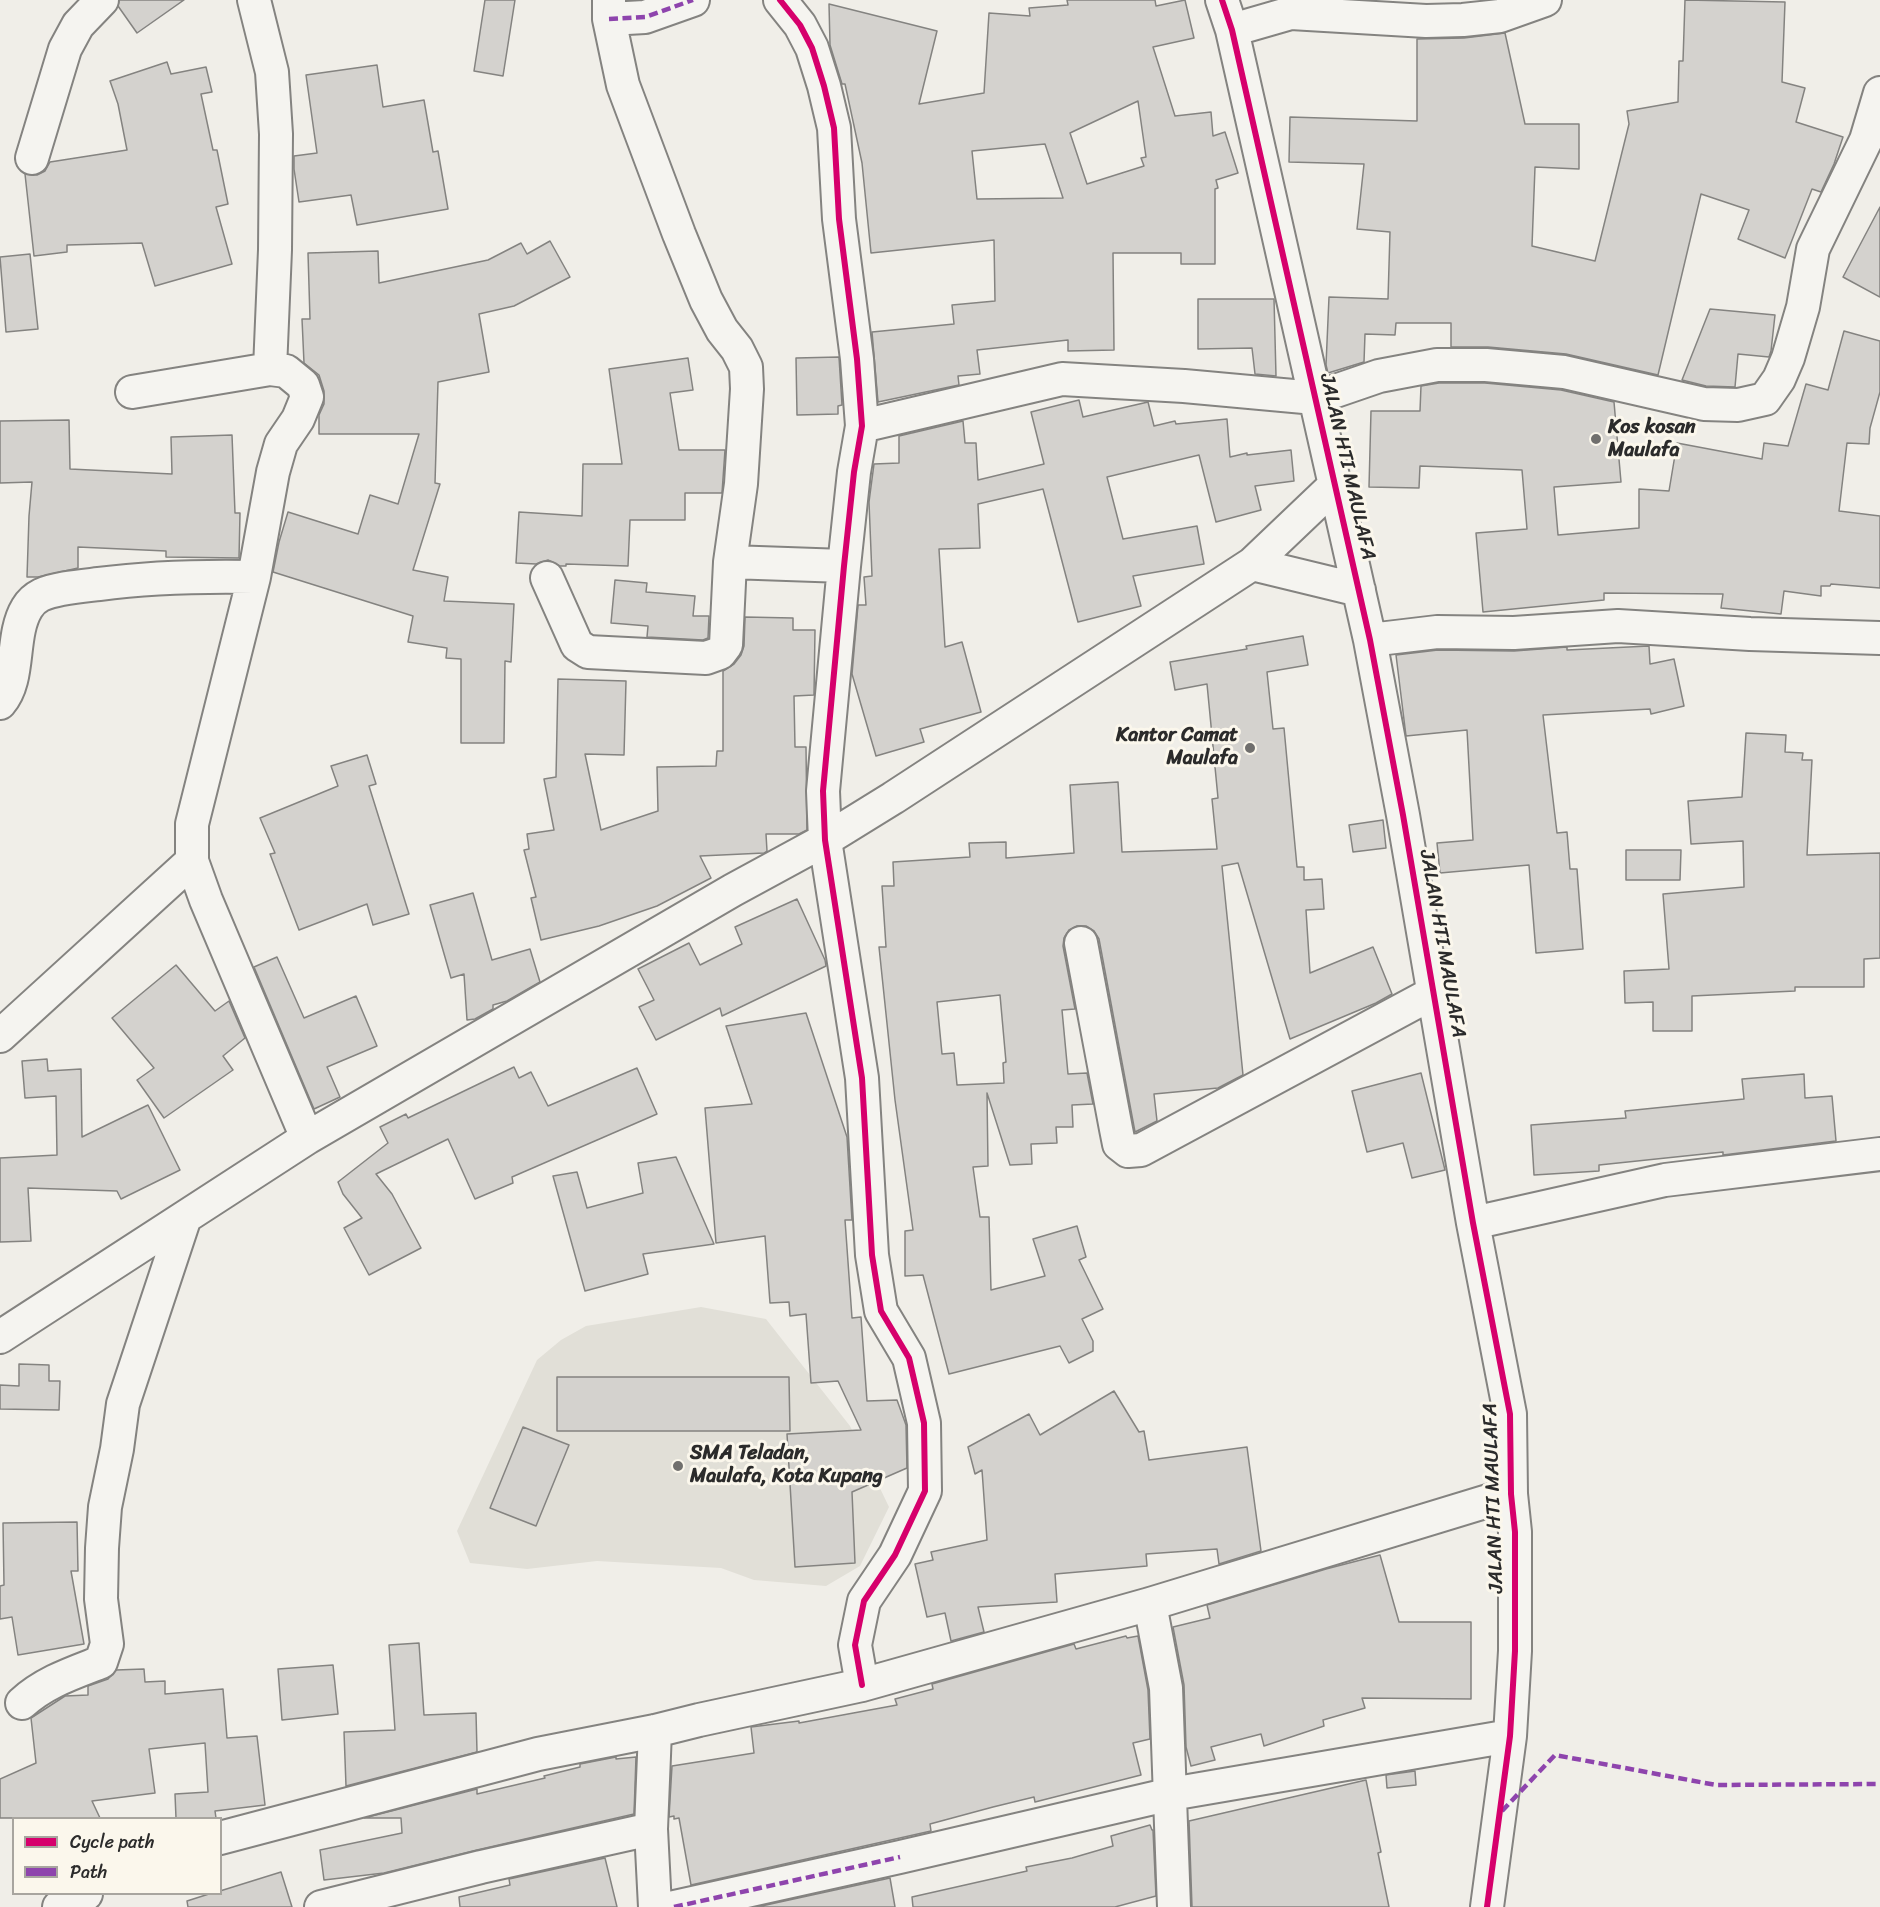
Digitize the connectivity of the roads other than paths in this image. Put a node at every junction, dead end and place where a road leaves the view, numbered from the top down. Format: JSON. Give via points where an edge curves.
{"nodes":[{"id":1,"x":102,"y":0,"type":"edge"},
{"id":2,"x":254,"y":0,"type":"edge"},
{"id":3,"x":693,"y":0,"type":"edge"},
{"id":4,"x":780,"y":0,"type":"edge"},
{"id":5,"x":1222,"y":0,"type":"edge"},
{"id":6,"x":1545,"y":0,"type":"edge"},
{"id":7,"x":609,"y":9,"type":"edge"},
{"id":8,"x":1232,"y":30,"type":"junction"},
{"id":9,"x":1880,"y":93,"type":"edge"},
{"id":10,"x":32,"y":158,"type":"dead end"},
{"id":11,"x":270,"y":369,"type":"junction"},
{"id":12,"x":132,"y":392,"type":"dead end"},
{"id":13,"x":1314,"y":398,"type":"junction"},
{"id":14,"x":862,"y":426,"type":"junction"},
{"id":15,"x":1335,"y":485,"type":"junction"},
{"id":16,"x":730,"y":562,"type":"junction"},
{"id":17,"x":1252,"y":564,"type":"junction"},
{"id":18,"x":844,"y":566,"type":"junction"},
{"id":19,"x":254,"y":577,"type":"junction"},
{"id":20,"x":547,"y":578,"type":"dead end"},
{"id":21,"x":1359,"y":590,"type":"junction"},
{"id":22,"x":1880,"y":638,"type":"edge"},
{"id":23,"x":1370,"y":640,"type":"junction"},
{"id":24,"x":0,"y":703,"type":"edge"},
{"id":25,"x":825,"y":840,"type":"junction"},
{"id":26,"x":192,"y":861,"type":"junction"},
{"id":27,"x":1081,"y":943,"type":"dead end"},
{"id":28,"x":1433,"y":993,"type":"junction"},
{"id":29,"x":0,"y":1036,"type":"edge"},
{"id":30,"x":307,"y":1138,"type":"junction"},
{"id":31,"x":1880,"y":1154,"type":"edge"},
{"id":32,"x":185,"y":1217,"type":"junction"},
{"id":33,"x":1473,"y":1223,"type":"junction"},
{"id":34,"x":0,"y":1337,"type":"edge"},
{"id":35,"x":1511,"y":1494,"type":"junction"},
{"id":36,"x":1150,"y":1604,"type":"junction"},
{"id":37,"x":862,"y":1685,"type":"junction"},
{"id":38,"x":22,"y":1703,"type":"dead end"},
{"id":39,"x":655,"y":1731,"type":"junction"},
{"id":40,"x":1510,"y":1736,"type":"junction"},
{"id":41,"x":1171,"y":1794,"type":"junction"},
{"id":42,"x":651,"y":1830,"type":"junction"},
{"id":43,"x":222,"y":1837,"type":"edge"},
{"id":44,"x":82,"y":1895,"type":"edge"},
{"id":45,"x":59,"y":1907,"type":"edge"},
{"id":46,"x":321,"y":1907,"type":"edge"},
{"id":47,"x":655,"y":1907,"type":"edge"},
{"id":48,"x":674,"y":1907,"type":"edge"},
{"id":49,"x":1174,"y":1907,"type":"edge"},
{"id":50,"x":1487,"y":1907,"type":"edge"}],
"edges":[{"from":1,"to":10,"type":"street","via":[[78,25],[65,49]]},
{"from":2,"to":11,"type":"street","via":[[272,72],[276,134]]},
{"from":3,"to":7,"type":"street","via":[[645,16]]},
{"from":4,"to":14,"type":"street","via":[[812,48],[834,128],[839,219]]},
{"from":5,"to":8,"type":"street","name":"JALAN HTI MAULAFA"},
{"from":6,"to":8,"type":"street","via":[[1500,16],[1463,20],[1291,14]]},
{"from":7,"to":16,"type":"street","via":[[623,84],[678,234],[706,300],[746,367],[741,484]]},
{"from":8,"to":13,"type":"street","name":"JALAN HTI MAULAFA"},
{"from":9,"to":13,"type":"street","via":[[1866,140],[1813,249],[1803,307],[1788,358],[1765,399],[1738,405],[1704,404],[1564,372],[1437,364],[1379,376]]},
{"from":11,"to":12,"type":"street"},
{"from":11,"to":19,"type":"street","via":[[285,371],[303,385],[307,397],[278,454]]},
{"from":13,"to":14,"type":"street","via":[[1062,379]]},
{"from":13,"to":15,"type":"street","name":"JALAN HTI MAULAFA"},
{"from":14,"to":18,"type":"street"},
{"from":15,"to":17,"type":"street"},
{"from":15,"to":21,"type":"street","name":"JALAN HTI MAULAFA"},
{"from":16,"to":18,"type":"street"},
{"from":16,"to":20,"type":"street","via":[[726,645],[720,653],[706,657],[588,652],[577,645]]},
{"from":17,"to":21,"type":"street"},
{"from":17,"to":25,"type":"street"},
{"from":18,"to":25,"type":"street","via":[[823,791]]},
{"from":19,"to":24,"type":"street","via":[[186,576],[122,581],[40,595],[22,620],[10,686]]},
{"from":19,"to":26,"type":"street","via":[[192,825]]},
{"from":21,"to":23,"type":"street","name":"JALAN HTI MAULAFA"},
{"from":22,"to":23,"type":"street","via":[[1618,626],[1514,633],[1437,632]]},
{"from":23,"to":28,"type":"street","name":"JALAN HTI MAULAFA"},
{"from":25,"to":30,"type":"street"},
{"from":25,"to":37,"type":"street","via":[[862,1078],[872,1256],[881,1311],[909,1358],[924,1424],[925,1491],[895,1555],[864,1601],[855,1645]]},
{"from":26,"to":29,"type":"street"},
{"from":26,"to":30,"type":"street"},
{"from":27,"to":28,"type":"street","via":[[1119,1144],[1128,1151],[1141,1150]]},
{"from":28,"to":33,"type":"street","name":"JALAN HTI MAULAFA"},
{"from":30,"to":32,"type":"street"},
{"from":31,"to":33,"type":"street","via":[[1665,1180]]},
{"from":32,"to":34,"type":"street"},
{"from":32,"to":38,"type":"street","via":[[123,1404],[105,1508],[101,1599],[107,1644],[101,1662],[51,1683]]},
{"from":33,"to":35,"type":"street","name":"JALAN HTI MAULAFA","via":[[1510,1414]]},
{"from":35,"to":36,"type":"street"},
{"from":35,"to":40,"type":"street","name":"JALAN HTI MAULAFA","via":[[1515,1532],[1515,1651]]},
{"from":36,"to":37,"type":"street"},
{"from":36,"to":41,"type":"street","via":[[1166,1688]]},
{"from":37,"to":39,"type":"street"},
{"from":39,"to":42,"type":"street"},
{"from":39,"to":43,"type":"street","via":[[538,1754]]},
{"from":40,"to":41,"type":"street"},
{"from":40,"to":50,"type":"street","name":"JALAN HTI MAULAFA"},
{"from":41,"to":48,"type":"street"},
{"from":41,"to":49,"type":"street"},
{"from":42,"to":46,"type":"street"},
{"from":42,"to":47,"type":"street"},
{"from":44,"to":45,"type":"street"}]}
